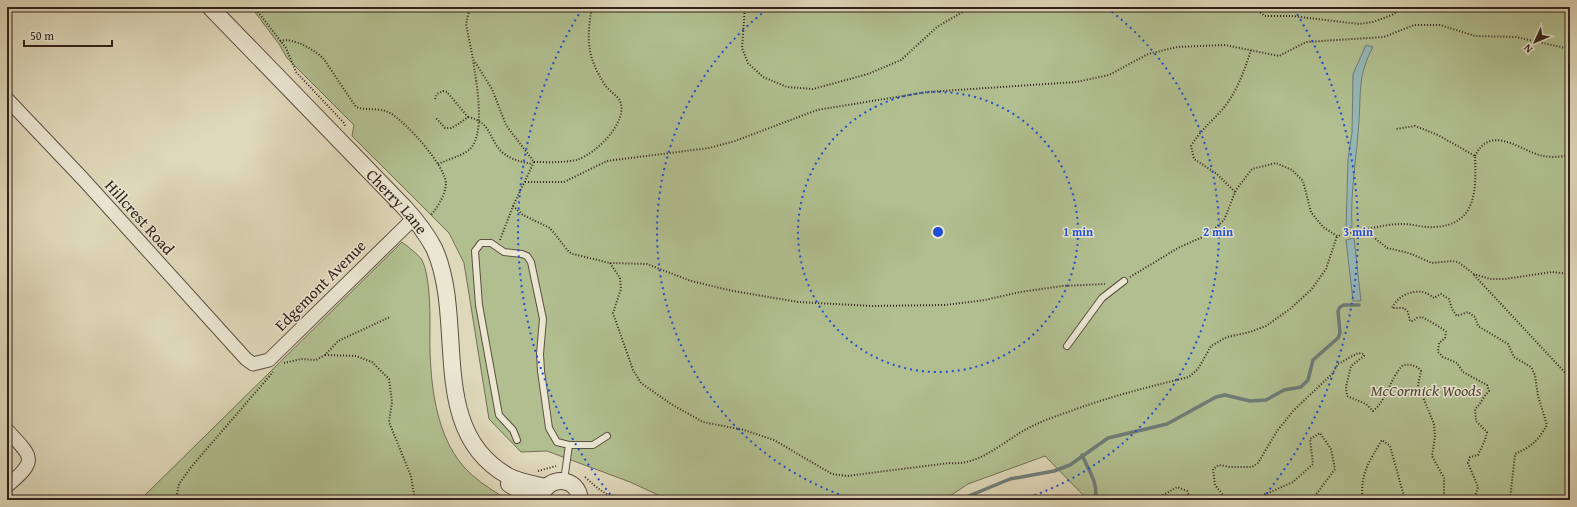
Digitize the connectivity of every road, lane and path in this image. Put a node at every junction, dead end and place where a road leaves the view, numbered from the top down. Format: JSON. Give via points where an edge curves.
{"nodes":[{"id":1,"x":210,"y":7,"type":"edge"},
{"id":2,"x":254,"y":7,"type":"edge"},
{"id":3,"x":470,"y":7,"type":"edge"},
{"id":4,"x":592,"y":7,"type":"edge"},
{"id":5,"x":745,"y":7,"type":"edge"},
{"id":6,"x":971,"y":7,"type":"edge"},
{"id":7,"x":1252,"y":7,"type":"edge"},
{"id":8,"x":1404,"y":7,"type":"edge"},
{"id":9,"x":280,"y":41,"type":"junction"},
{"id":10,"x":1570,"y":49,"type":"edge"},
{"id":11,"x":1251,"y":50,"type":"junction"},
{"id":12,"x":473,"y":59,"type":"junction"},
{"id":13,"x":435,"y":98,"type":"dead end"},
{"id":14,"x":7,"y":99,"type":"edge"},
{"id":15,"x":468,"y":117,"type":"junction"},
{"id":16,"x":436,"y":118,"type":"dead end"},
{"id":17,"x":478,"y":119,"type":"junction"},
{"id":18,"x":1396,"y":129,"type":"dead end"},
{"id":19,"x":340,"y":141,"type":"junction"},
{"id":20,"x":1570,"y":155,"type":"edge"},
{"id":21,"x":1475,"y":156,"type":"junction"},
{"id":22,"x":533,"y":163,"type":"junction"},
{"id":23,"x":438,"y":164,"type":"junction"},
{"id":24,"x":525,"y":182,"type":"junction"},
{"id":25,"x":1235,"y":192,"type":"junction"},
{"id":26,"x":513,"y":206,"type":"junction"},
{"id":27,"x":431,"y":215,"type":"dead end"},
{"id":28,"x":414,"y":218,"type":"junction"},
{"id":29,"x":1366,"y":231,"type":"junction"},
{"id":30,"x":1337,"y":236,"type":"junction"},
{"id":31,"x":498,"y":247,"type":"junction"},
{"id":32,"x":610,"y":263,"type":"junction"},
{"id":33,"x":1474,"y":274,"type":"junction"},
{"id":34,"x":1570,"y":274,"type":"edge"},
{"id":35,"x":1124,"y":281,"type":"junction"},
{"id":36,"x":390,"y":317,"type":"dead end"},
{"id":37,"x":1067,"y":346,"type":"dead end"},
{"id":38,"x":325,"y":355,"type":"junction"},
{"id":39,"x":246,"y":359,"type":"joint"},
{"id":40,"x":282,"y":364,"type":"dead end"},
{"id":41,"x":274,"y":371,"type":"dead end"},
{"id":42,"x":1570,"y":378,"type":"edge"},
{"id":43,"x":7,"y":430,"type":"edge"},
{"id":44,"x":607,"y":436,"type":"dead end"},
{"id":45,"x":517,"y":440,"type":"dead end"},
{"id":46,"x":569,"y":445,"type":"junction"},
{"id":47,"x":475,"y":446,"type":"junction"},
{"id":48,"x":584,"y":476,"type":"dead end"},
{"id":49,"x":564,"y":481,"type":"junction"},
{"id":50,"x":7,"y":486,"type":"edge"},
{"id":51,"x":543,"y":493,"type":"edge"},
{"id":52,"x":582,"y":499,"type":"edge"},
{"id":53,"x":176,"y":500,"type":"edge"},
{"id":54,"x":415,"y":500,"type":"edge"},
{"id":55,"x":536,"y":500,"type":"edge"},
{"id":56,"x":621,"y":500,"type":"edge"},
{"id":57,"x":1155,"y":500,"type":"edge"},
{"id":58,"x":1191,"y":500,"type":"edge"},
{"id":59,"x":1224,"y":500,"type":"edge"},
{"id":60,"x":1258,"y":500,"type":"edge"},
{"id":61,"x":1312,"y":500,"type":"edge"},
{"id":62,"x":1363,"y":500,"type":"edge"},
{"id":63,"x":1405,"y":500,"type":"edge"},
{"id":64,"x":1444,"y":500,"type":"edge"},
{"id":65,"x":1474,"y":500,"type":"edge"},
{"id":66,"x":1510,"y":500,"type":"edge"}],
"edges":[{"from":1,"to":19,"type":"street","name":"Cherry Lane"},
{"from":2,"to":9,"type":"path"},
{"from":3,"to":12,"type":"path","via":[[466,24]]},
{"from":4,"to":22,"type":"path","via":[[587,32],[589,50],[599,76],[620,101],[621,111],[616,126],[603,143],[578,159]]},
{"from":5,"to":6,"type":"path","via":[[742,48],[748,63],[762,77],[787,87],[813,89],[868,74],[901,60],[937,27]]},
{"from":7,"to":8,"type":"path","via":[[1265,16],[1292,16],[1359,24],[1392,15]]},
{"from":9,"to":19,"type":"path","via":[[286,48],[296,72],[344,123],[345,135]]},
{"from":9,"to":23,"type":"path","via":[[285,40],[308,47],[317,53],[323,58],[352,103],[361,109],[382,110],[397,118]]},
{"from":10,"to":11,"type":"path","via":[[1516,37],[1475,36],[1440,25],[1414,24],[1384,37],[1306,42],[1279,56]]},
{"from":11,"to":24,"type":"path","via":[[1225,45],[1177,47],[1148,54],[1109,75],[1076,82],[927,92],[817,110],[735,141],[709,148],[607,161],[564,182]]},
{"from":11,"to":25,"type":"path","via":[[1238,85],[1221,110],[1199,132],[1191,146],[1194,158],[1217,174]]},
{"from":12,"to":17,"type":"path"},
{"from":12,"to":22,"type":"path","via":[[492,90],[506,125]]},
{"from":13,"to":15,"type":"path","via":[[443,90],[447,92]]},
{"from":14,"to":39,"type":"street","name":"Hillcrest Road"},
{"from":15,"to":16,"type":"path","via":[[451,128],[445,128]]},
{"from":15,"to":17,"type":"path"},
{"from":17,"to":22,"type":"path","via":[[486,125],[502,152],[512,159]]},
{"from":17,"to":23,"type":"path","via":[[478,132],[472,147],[467,152]]},
{"from":18,"to":21,"type":"path","via":[[1415,126],[1438,135]]},
{"from":19,"to":28,"type":"street","name":"Cherry Lane"},
{"from":20,"to":21,"type":"path","via":[[1544,156],[1499,139],[1487,142]]},
{"from":21,"to":29,"type":"path","via":[[1474,197],[1470,207],[1460,218],[1446,225],[1434,227],[1403,224]]},
{"from":22,"to":24,"type":"path"},
{"from":23,"to":27,"type":"path","via":[[446,185],[438,206]]},
{"from":24,"to":26,"type":"path"},
{"from":25,"to":30,"type":"path","via":[[1252,170],[1276,163],[1292,170],[1303,181],[1311,212],[1323,227]]},
{"from":25,"to":35,"type":"path","via":[[1224,220],[1209,234],[1178,248]]},
{"from":26,"to":31,"type":"path"},
{"from":26,"to":32,"type":"path","via":[[523,215],[550,228],[569,252]]},
{"from":28,"to":39,"type":"street","name":"Edgemont Avenue","via":[[269,360],[254,364]]},
{"from":28,"to":47,"type":"street","name":"Cherry Lane","via":[[434,249],[441,271],[457,401]]},
{"from":29,"to":30,"type":"path"},
{"from":29,"to":33,"type":"path","via":[[1387,248],[1409,253],[1432,263],[1458,262]]},
{"from":30,"to":32,"type":"path","via":[[1326,269],[1311,290],[1266,326],[1227,337],[1211,346],[1198,369],[1189,377],[1104,399],[1045,420],[974,461],[847,476],[832,474],[774,440],[744,430],[703,422],[641,383],[633,370],[613,313],[621,289],[620,278]]},
{"from":31,"to":45,"type":"lane","via":[[491,243],[481,243],[475,251],[479,305],[499,415],[513,430]]},
{"from":31,"to":46,"type":"lane","via":[[504,252],[527,256],[530,262],[543,319],[540,354],[549,428],[557,442]]},
{"from":32,"to":35,"type":"path","via":[[647,264],[691,281],[764,298],[872,306],[945,304],[1063,286],[1099,286]]},
{"from":33,"to":34,"type":"path","via":[[1490,279],[1505,279],[1552,272]]},
{"from":33,"to":42,"type":"path"},
{"from":35,"to":37,"type":"lane","via":[[1102,298]]},
{"from":36,"to":38,"type":"path","via":[[338,342]]},
{"from":38,"to":40,"type":"path","via":[[316,360],[301,359]]},
{"from":38,"to":54,"type":"path","via":[[362,358],[372,362],[390,379],[392,402],[389,422],[411,476]]},
{"from":41,"to":53,"type":"path","via":[[192,466],[179,484]]},
{"from":43,"to":50,"type":"street","via":[[27,452],[28,466]]},
{"from":44,"to":46,"type":"lane","via":[[594,445]]},
{"from":46,"to":49,"type":"lane"},
{"from":47,"to":51,"type":"street","via":[[508,476]]},
{"from":47,"to":55,"type":"street","name":"Cherry Lane","via":[[486,467],[495,475]]},
{"from":48,"to":56,"type":"path","via":[[595,488]]},
{"from":49,"to":51,"type":"street","via":[[558,480]]},
{"from":49,"to":52,"type":"street","via":[[575,487]]},
{"from":57,"to":58,"type":"path","via":[[1176,487],[1187,491]]},
{"from":59,"to":64,"type":"path","via":[[1215,485],[1213,469],[1219,464],[1252,467],[1258,463],[1277,431],[1294,410],[1332,374],[1338,364],[1358,353],[1364,356],[1351,366],[1346,387],[1347,396],[1366,404],[1373,411],[1380,406],[1396,372],[1403,365],[1410,364],[1421,371],[1418,385],[1434,424],[1432,456],[1444,478]]},
{"from":60,"to":61,"type":"path","via":[[1259,497],[1293,482],[1313,464],[1310,439],[1320,433],[1331,449],[1334,469]]},
{"from":62,"to":63,"type":"path","via":[[1361,487],[1367,465],[1382,440],[1390,446]]},
{"from":65,"to":66,"type":"path","via":[[1478,487],[1468,463],[1470,457],[1478,455],[1486,440],[1487,432],[1476,421],[1475,409],[1489,391],[1487,385],[1463,372],[1457,363],[1438,352],[1439,343],[1446,332],[1443,328],[1431,324],[1422,317],[1410,321],[1404,308],[1392,308],[1395,301],[1405,294],[1423,292],[1434,298],[1441,294],[1449,299],[1457,316],[1468,312],[1475,317],[1478,326],[1508,344],[1514,357],[1531,367],[1547,425],[1538,440],[1515,454]]}]}
